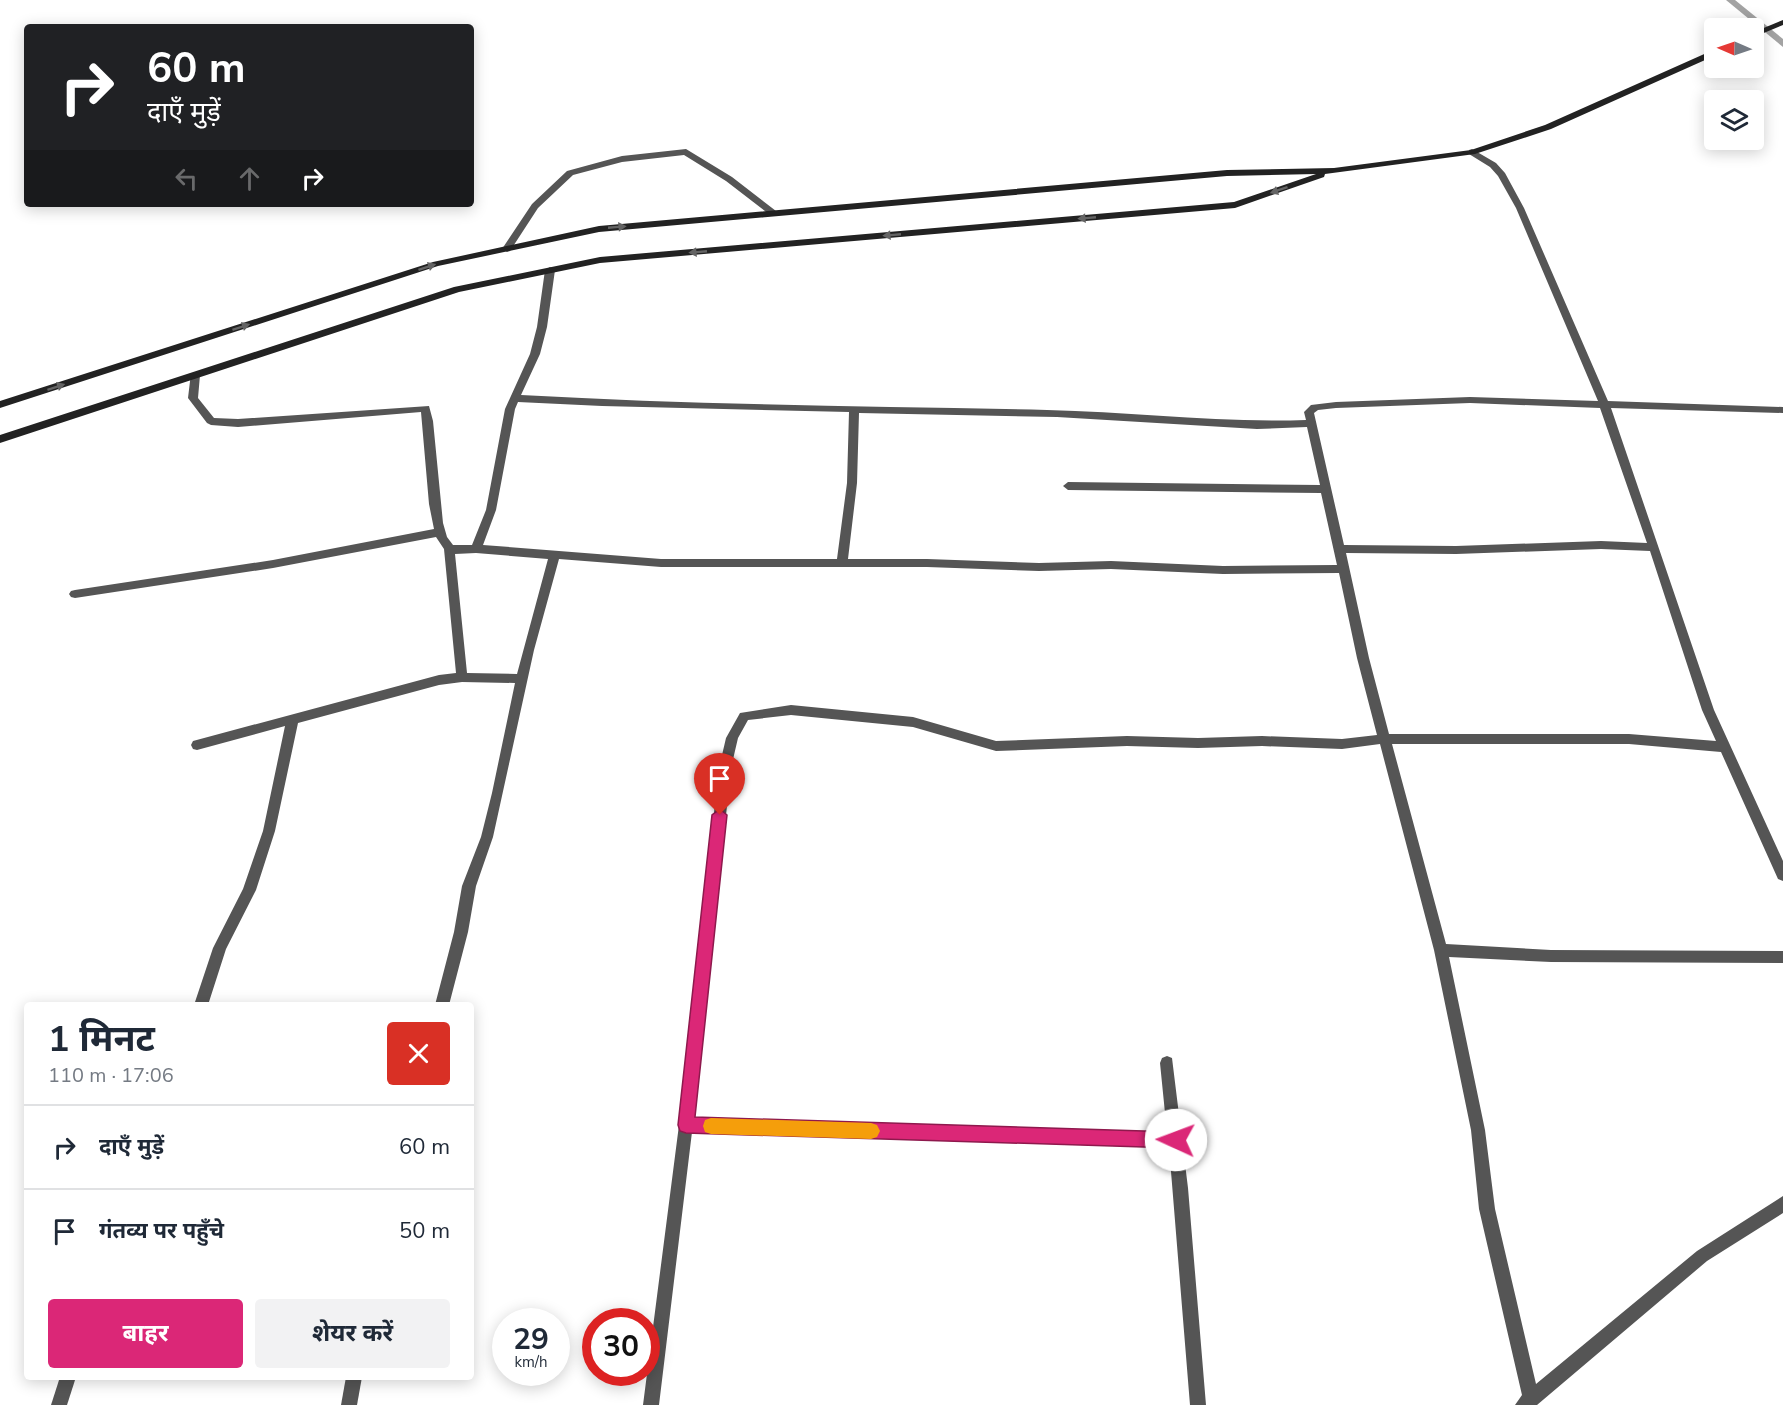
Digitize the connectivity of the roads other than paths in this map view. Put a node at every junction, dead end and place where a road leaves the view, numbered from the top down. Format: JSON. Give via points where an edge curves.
{"nodes":[{"id":1,"x":1783,"y":22,"type":"edge"},
{"id":2,"x":1764,"y":31,"type":"edge"},
{"id":3,"x":1704,"y":57,"type":"edge"},
{"id":4,"x":1472,"y":152,"type":"junction"},
{"id":5,"x":1334,"y":171,"type":"junction"},
{"id":6,"x":773,"y":213,"type":"junction"},
{"id":7,"x":507,"y":249,"type":"junction"},
{"id":8,"x":550,"y":270,"type":"junction"},
{"id":9,"x":195,"y":375,"type":"junction"},
{"id":10,"x":515,"y":398,"type":"junction"},
{"id":11,"x":0,"y":405,"type":"edge"},
{"id":12,"x":1605,"y":406,"type":"junction"},
{"id":13,"x":854,"y":408,"type":"junction"},
{"id":14,"x":1783,"y":410,"type":"edge"},
{"id":15,"x":1312,"y":423,"type":"junction"},
{"id":16,"x":0,"y":439,"type":"edge"},
{"id":17,"x":1068,"y":486,"type":"dead end"},
{"id":18,"x":1327,"y":489,"type":"junction"},
{"id":19,"x":441,"y":532,"type":"junction"},
{"id":20,"x":1654,"y":547,"type":"junction"},
{"id":21,"x":449,"y":549,"type":"junction"},
{"id":22,"x":476,"y":549,"type":"junction"},
{"id":23,"x":1341,"y":549,"type":"junction"},
{"id":24,"x":555,"y":554,"type":"junction"},
{"id":25,"x":842,"y":563,"type":"junction"},
{"id":26,"x":1345,"y":569,"type":"junction"},
{"id":27,"x":75,"y":594,"type":"dead end"},
{"id":28,"x":462,"y":677,"type":"junction"},
{"id":29,"x":522,"y":679,"type":"junction"},
{"id":30,"x":293,"y":719,"type":"junction"},
{"id":31,"x":1384,"y":740,"type":"junction"},
{"id":32,"x":197,"y":745,"type":"dead end"},
{"id":33,"x":1724,"y":747,"type":"junction"},
{"id":34,"x":1783,"y":875,"type":"edge"},
{"id":35,"x":1441,"y":950,"type":"junction"},
{"id":36,"x":1783,"y":957,"type":"edge"},
{"id":37,"x":202,"y":1002,"type":"edge"},
{"id":38,"x":443,"y":1002,"type":"edge"},
{"id":39,"x":1167,"y":1063,"type":"dead end"},
{"id":40,"x":686,"y":1125,"type":"junction"},
{"id":41,"x":1176,"y":1140,"type":"junction"},
{"id":42,"x":1781,"y":1208,"type":"edge"},
{"id":43,"x":67,"y":1380,"type":"edge"},
{"id":44,"x":353,"y":1380,"type":"edge"},
{"id":45,"x":1527,"y":1402,"type":"edge"},
{"id":46,"x":58,"y":1405,"type":"edge"},
{"id":47,"x":349,"y":1405,"type":"edge"},
{"id":48,"x":651,"y":1405,"type":"edge"},
{"id":49,"x":1198,"y":1405,"type":"edge"}],
"edges":[{"from":1,"to":2,"type":"main road"},
{"from":3,"to":4,"type":"main road","via":[[1548,127]]},
{"from":4,"to":5,"type":"main road"},
{"from":4,"to":12,"type":"street","via":[[1502,175],[1520,208]]},
{"from":5,"to":6,"type":"main road","via":[[1227,173]]},
{"from":5,"to":8,"type":"main road","one_way":true,"via":[[1235,205],[600,260]]},
{"from":7,"to":6,"type":"main road","one_way":true,"via":[[599,229]]},
{"from":6,"to":7,"type":"street","via":[[686,152],[622,159],[570,172],[535,206]]},
{"from":11,"to":7,"type":"main road","one_way":true,"via":[[436,264]]},
{"from":8,"to":9,"type":"main road","via":[[457,289]]},
{"from":8,"to":10,"type":"street","via":[[535,354]]},
{"from":9,"to":16,"type":"main road"},
{"from":9,"to":19,"type":"street","via":[[194,398],[211,421],[238,423],[425,408]]},
{"from":10,"to":13,"type":"street"},
{"from":10,"to":22,"type":"street","via":[[491,510]]},
{"from":12,"to":14,"type":"street"},
{"from":12,"to":15,"type":"street","via":[[1470,400],[1336,405],[1311,409]]},
{"from":12,"to":20,"type":"street"},
{"from":13,"to":15,"type":"street","via":[[1234,424]]},
{"from":13,"to":25,"type":"street","via":[[852,483]]},
{"from":15,"to":18,"type":"street"},
{"from":17,"to":18,"type":"street"},
{"from":18,"to":23,"type":"street"},
{"from":19,"to":21,"type":"street"},
{"from":19,"to":27,"type":"street","via":[[273,564]]},
{"from":20,"to":23,"type":"street"},
{"from":20,"to":33,"type":"street"},
{"from":21,"to":22,"type":"street"},
{"from":21,"to":28,"type":"street"},
{"from":22,"to":24,"type":"street"},
{"from":23,"to":26,"type":"street"},
{"from":24,"to":25,"type":"street","via":[[660,563]]},
{"from":24,"to":29,"type":"street"},
{"from":25,"to":26,"type":"street"},
{"from":26,"to":31,"type":"street"},
{"from":28,"to":29,"type":"street"},
{"from":28,"to":30,"type":"street"},
{"from":29,"to":38,"type":"street","via":[[498,793],[469,886]]},
{"from":30,"to":32,"type":"street"},
{"from":30,"to":37,"type":"street","via":[[269,831]]},
{"from":31,"to":33,"type":"street","via":[[1629,739]]},
{"from":31,"to":35,"type":"street"},
{"from":31,"to":40,"type":"street","via":[[1342,744],[1127,741],[996,746],[913,722],[791,710],[744,716],[732,738],[725,768]]},
{"from":33,"to":34,"type":"street"},
{"from":35,"to":36,"type":"street","via":[[1551,956]]},
{"from":35,"to":45,"type":"street","via":[[1478,1130],[1487,1209]]},
{"from":39,"to":41,"type":"street"},
{"from":40,"to":41,"type":"street"},
{"from":40,"to":48,"type":"street"},
{"from":41,"to":49,"type":"street"},
{"from":42,"to":45,"type":"street","via":[[1702,1256]]},
{"from":43,"to":46,"type":"street"},
{"from":44,"to":47,"type":"street"}]}
